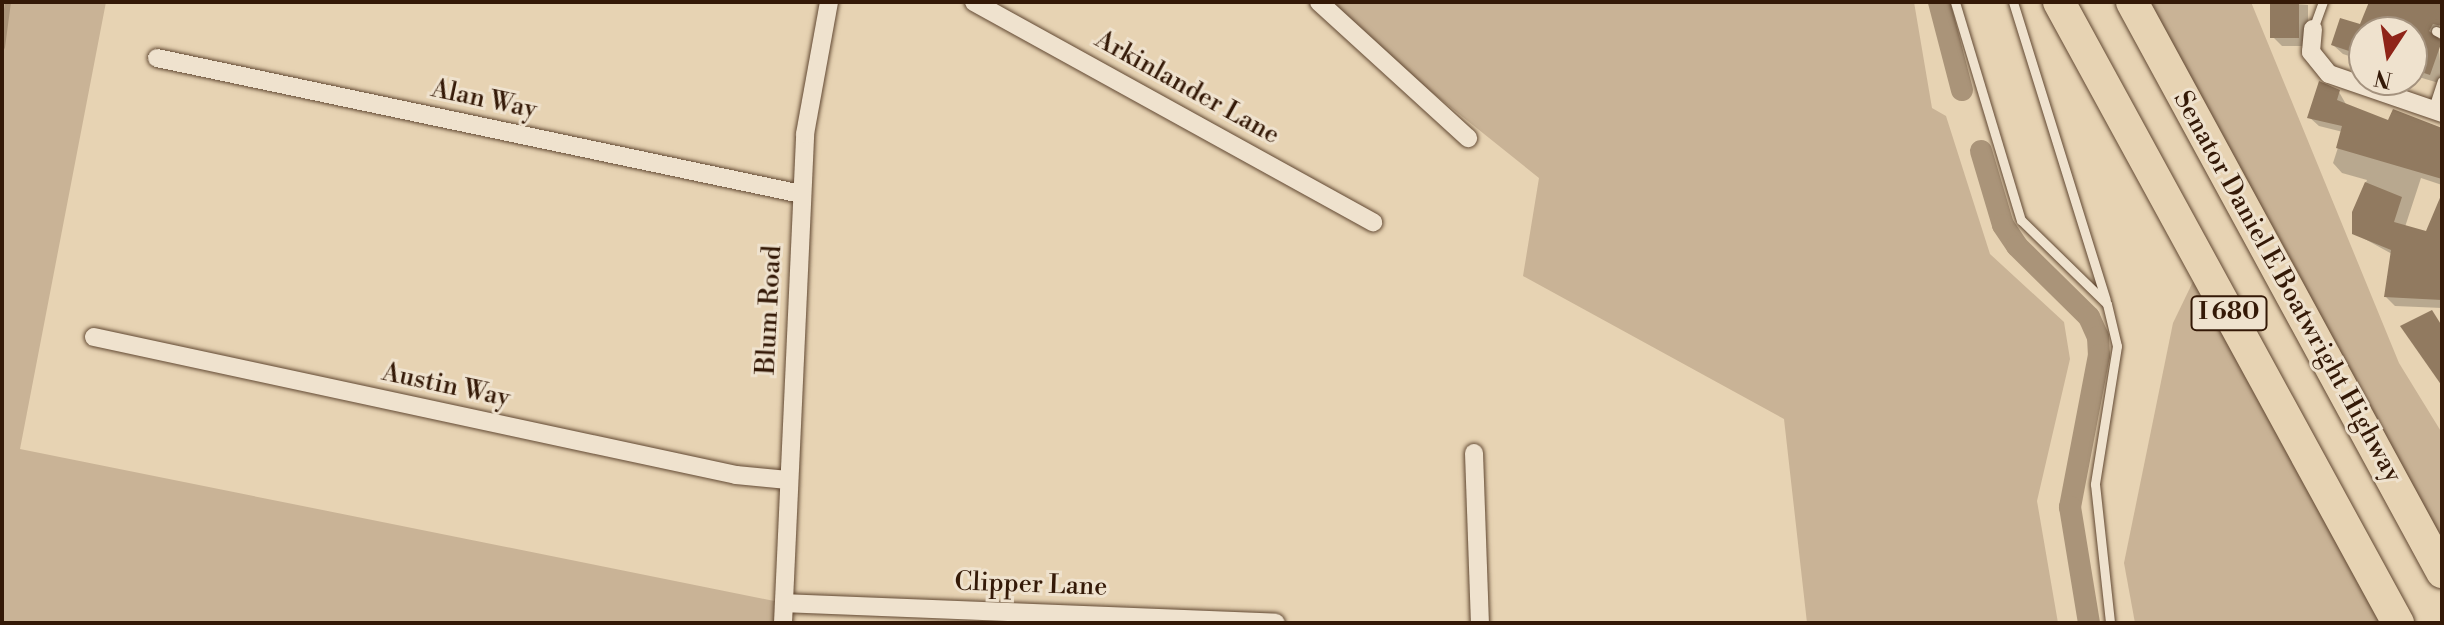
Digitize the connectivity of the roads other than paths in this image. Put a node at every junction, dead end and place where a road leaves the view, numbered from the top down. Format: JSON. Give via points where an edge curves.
{"nodes":[{"id":1,"x":829,"y":2,"type":"edge"},
{"id":2,"x":974,"y":2,"type":"edge"},
{"id":3,"x":1319,"y":2,"type":"edge"},
{"id":4,"x":1955,"y":2,"type":"edge"},
{"id":5,"x":2013,"y":2,"type":"edge"},
{"id":6,"x":2059,"y":2,"type":"edge"},
{"id":7,"x":2132,"y":2,"type":"edge"},
{"id":8,"x":2323,"y":2,"type":"edge"},
{"id":9,"x":2313,"y":29,"type":"joint"},
{"id":10,"x":157,"y":58,"type":"dead end"},
{"id":11,"x":2442,"y":81,"type":"edge"},
{"id":12,"x":2438,"y":110,"type":"edge"},
{"id":13,"x":1468,"y":138,"type":"dead end"},
{"id":14,"x":801,"y":194,"type":"junction"},
{"id":15,"x":1373,"y":222,"type":"dead end"},
{"id":16,"x":2107,"y":304,"type":"junction"},
{"id":17,"x":94,"y":337,"type":"dead end"},
{"id":18,"x":1474,"y":453,"type":"dead end"},
{"id":19,"x":788,"y":480,"type":"junction"},
{"id":20,"x":2442,"y":572,"type":"edge"},
{"id":21,"x":784,"y":603,"type":"junction"},
{"id":22,"x":783,"y":623,"type":"edge"},
{"id":23,"x":1276,"y":623,"type":"edge"},
{"id":24,"x":1480,"y":623,"type":"edge"},
{"id":25,"x":2110,"y":623,"type":"edge"},
{"id":26,"x":2398,"y":623,"type":"edge"}],
"edges":[{"from":1,"to":14,"type":"street","name":"Blum Road","via":[[805,134]]},
{"from":2,"to":15,"type":"street","name":"Arkinlander Lane"},
{"from":3,"to":13,"type":"street"},
{"from":4,"to":16,"type":"lane","via":[[2021,220]]},
{"from":5,"to":16,"type":"lane"},
{"from":6,"to":26,"type":"highway","number":"I 680"},
{"from":7,"to":20,"type":"highway","name":"Senator Daniel E Boatwright Highway","number":"I 680"},
{"from":8,"to":9,"type":"lane"},
{"from":9,"to":12,"type":"street","via":[[2311,52],[2329,74]]},
{"from":10,"to":14,"type":"street","name":"Alan Way"},
{"from":11,"to":12,"type":"lane"},
{"from":14,"to":19,"type":"street","name":"Blum Road"},
{"from":16,"to":25,"type":"lane","via":[[2117,346],[2095,484]]},
{"from":17,"to":19,"type":"street","name":"Austin Way","via":[[736,475]]},
{"from":18,"to":24,"type":"street"},
{"from":19,"to":21,"type":"street","name":"Blum Road"},
{"from":21,"to":22,"type":"street","name":"Blum Road"},
{"from":21,"to":23,"type":"street","name":"Clipper Lane"}]}
